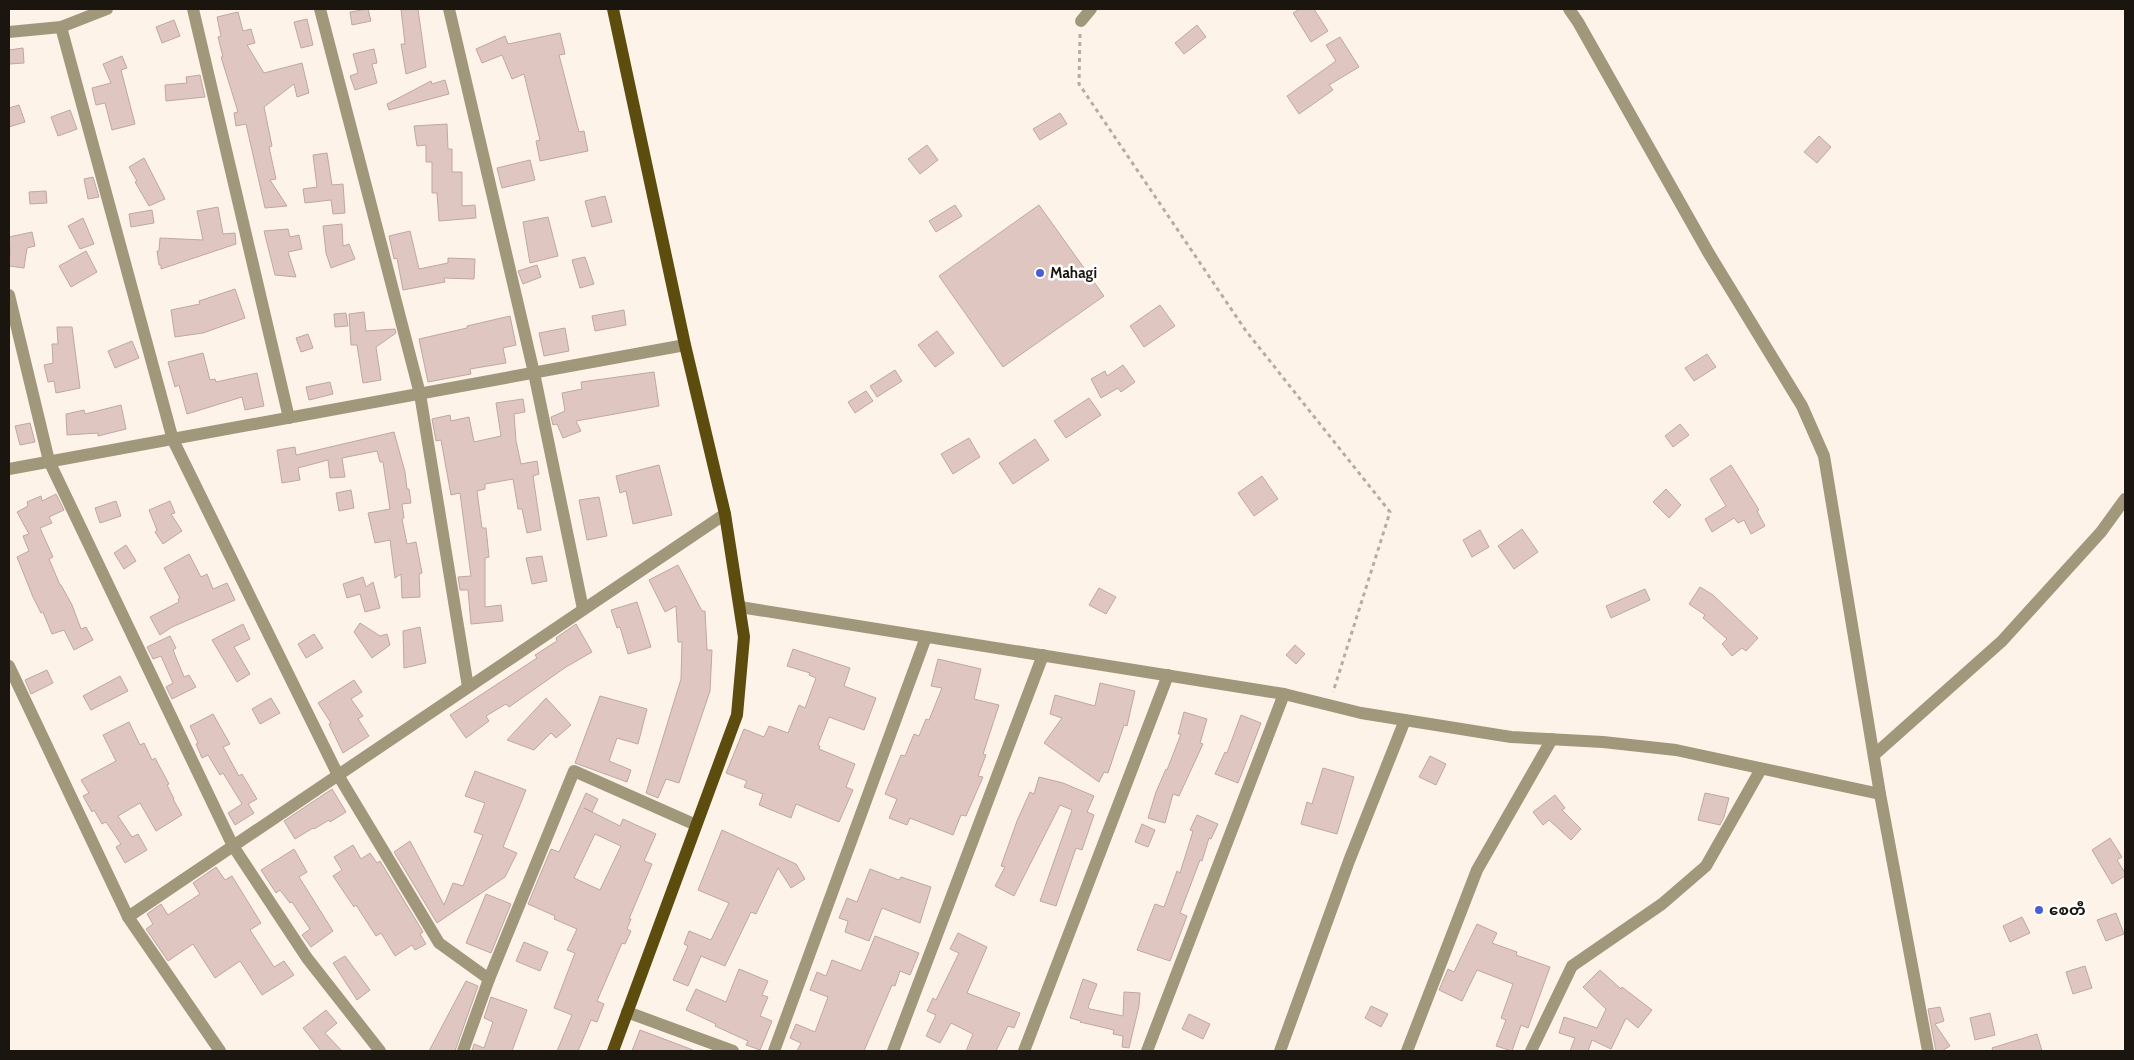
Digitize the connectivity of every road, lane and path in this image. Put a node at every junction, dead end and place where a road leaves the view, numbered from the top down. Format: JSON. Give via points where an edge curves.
{"nodes":[{"id":1,"x":107,"y":9,"type":"edge"},
{"id":2,"x":193,"y":9,"type":"edge"},
{"id":3,"x":320,"y":9,"type":"edge"},
{"id":4,"x":449,"y":9,"type":"edge"},
{"id":5,"x":613,"y":9,"type":"edge"},
{"id":6,"x":1091,"y":9,"type":"edge"},
{"id":7,"x":1569,"y":9,"type":"edge"},
{"id":8,"x":1080,"y":21,"type":"joint"},
{"id":9,"x":61,"y":27,"type":"junction"},
{"id":10,"x":9,"y":32,"type":"edge"},
{"id":11,"x":9,"y":295,"type":"edge"},
{"id":12,"x":686,"y":345,"type":"junction"},
{"id":13,"x":534,"y":373,"type":"junction"},
{"id":14,"x":420,"y":394,"type":"junction"},
{"id":15,"x":290,"y":418,"type":"junction"},
{"id":16,"x":173,"y":440,"type":"junction"},
{"id":17,"x":49,"y":462,"type":"junction"},
{"id":18,"x":9,"y":469,"type":"edge"},
{"id":19,"x":2125,"y":499,"type":"edge"},
{"id":20,"x":725,"y":514,"type":"junction"},
{"id":21,"x":740,"y":607,"type":"junction"},
{"id":22,"x":583,"y":609,"type":"junction"},
{"id":23,"x":926,"y":636,"type":"junction"},
{"id":24,"x":1042,"y":655,"type":"junction"},
{"id":25,"x":9,"y":666,"type":"edge"},
{"id":26,"x":1168,"y":675,"type":"junction"},
{"id":27,"x":468,"y":687,"type":"junction"},
{"id":28,"x":1284,"y":694,"type":"junction"},
{"id":29,"x":1330,"y":704,"type":"junction"},
{"id":30,"x":1405,"y":720,"type":"junction"},
{"id":31,"x":1552,"y":739,"type":"junction"},
{"id":32,"x":1874,"y":755,"type":"junction"},
{"id":33,"x":1762,"y":769,"type":"junction"},
{"id":34,"x":338,"y":775,"type":"junction"},
{"id":35,"x":1880,"y":794,"type":"junction"},
{"id":36,"x":696,"y":825,"type":"junction"},
{"id":37,"x":233,"y":846,"type":"junction"},
{"id":38,"x":128,"y":917,"type":"junction"},
{"id":39,"x":489,"y":978,"type":"junction"},
{"id":40,"x":627,"y":1012,"type":"junction"},
{"id":41,"x":220,"y":1051,"type":"edge"},
{"id":42,"x":380,"y":1051,"type":"edge"},
{"id":43,"x":463,"y":1051,"type":"edge"},
{"id":44,"x":613,"y":1051,"type":"edge"},
{"id":45,"x":733,"y":1051,"type":"edge"},
{"id":46,"x":774,"y":1051,"type":"edge"},
{"id":47,"x":893,"y":1051,"type":"edge"},
{"id":48,"x":1024,"y":1051,"type":"edge"},
{"id":49,"x":1147,"y":1051,"type":"edge"},
{"id":50,"x":1280,"y":1051,"type":"edge"},
{"id":51,"x":1407,"y":1051,"type":"edge"},
{"id":52,"x":1531,"y":1051,"type":"edge"},
{"id":53,"x":1928,"y":1051,"type":"edge"}],
"edges":[{"from":1,"to":9,"type":"street"},
{"from":2,"to":15,"type":"street"},
{"from":3,"to":14,"type":"street"},
{"from":4,"to":13,"type":"street"},
{"from":5,"to":12,"type":"main road"},
{"from":6,"to":8,"type":"street"},
{"from":7,"to":32,"type":"street","via":[[1708,252],[1802,406],[1824,456]]},
{"from":8,"to":29,"type":"path","via":[[1079,84],[1246,331],[1390,512]]},
{"from":9,"to":10,"type":"street"},
{"from":9,"to":16,"type":"street"},
{"from":11,"to":17,"type":"street"},
{"from":12,"to":13,"type":"street"},
{"from":12,"to":20,"type":"main road"},
{"from":13,"to":14,"type":"street"},
{"from":13,"to":22,"type":"street"},
{"from":14,"to":15,"type":"street"},
{"from":14,"to":27,"type":"street"},
{"from":15,"to":16,"type":"street"},
{"from":16,"to":17,"type":"street"},
{"from":16,"to":34,"type":"street"},
{"from":17,"to":18,"type":"street"},
{"from":17,"to":37,"type":"street"},
{"from":19,"to":32,"type":"street","via":[[2101,532],[2002,641]]},
{"from":20,"to":21,"type":"main road"},
{"from":20,"to":22,"type":"street"},
{"from":21,"to":23,"type":"street"},
{"from":21,"to":36,"type":"main road","via":[[744,637],[736,715]]},
{"from":22,"to":27,"type":"street"},
{"from":23,"to":24,"type":"street"},
{"from":23,"to":46,"type":"street"},
{"from":24,"to":26,"type":"street"},
{"from":24,"to":47,"type":"street"},
{"from":25,"to":38,"type":"street"},
{"from":26,"to":28,"type":"street"},
{"from":26,"to":48,"type":"street"},
{"from":27,"to":34,"type":"street"},
{"from":28,"to":29,"type":"street"},
{"from":28,"to":49,"type":"street"},
{"from":29,"to":30,"type":"street"},
{"from":30,"to":31,"type":"street","via":[[1511,737]]},
{"from":30,"to":50,"type":"street","via":[[1349,861]]},
{"from":31,"to":33,"type":"street","via":[[1676,750]]},
{"from":31,"to":51,"type":"street","via":[[1477,870]]},
{"from":32,"to":35,"type":"street"},
{"from":33,"to":35,"type":"street"},
{"from":33,"to":52,"type":"street","via":[[1706,866],[1662,904],[1572,966]]},
{"from":34,"to":37,"type":"street"},
{"from":34,"to":39,"type":"street","via":[[439,943]]},
{"from":35,"to":53,"type":"street"},
{"from":36,"to":39,"type":"street","via":[[574,771]]},
{"from":36,"to":40,"type":"main road"},
{"from":37,"to":38,"type":"street"},
{"from":37,"to":42,"type":"street","via":[[308,958]]},
{"from":38,"to":41,"type":"street"},
{"from":39,"to":43,"type":"street"},
{"from":40,"to":44,"type":"main road"},
{"from":40,"to":45,"type":"street"}]}
